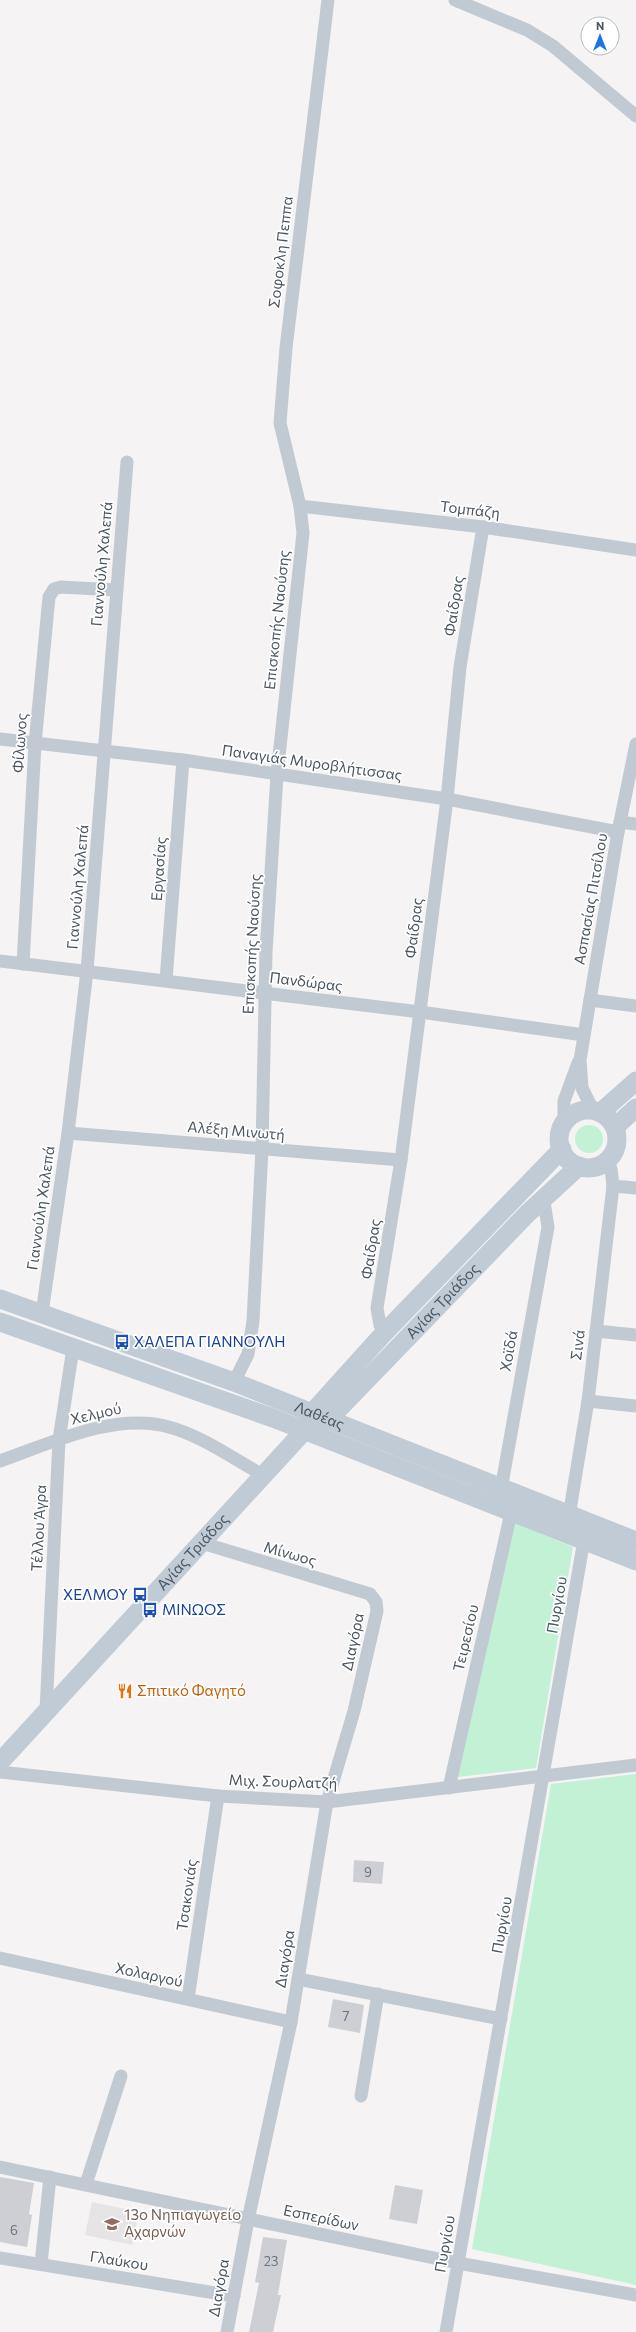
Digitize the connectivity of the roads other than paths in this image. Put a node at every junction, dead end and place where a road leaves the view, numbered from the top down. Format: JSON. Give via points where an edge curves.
{"nodes":[{"id":1,"x":328,"y":0,"type":"edge"},
{"id":2,"x":455,"y":0,"type":"edge"},
{"id":3,"x":636,"y":116,"type":"edge"},
{"id":4,"x":127,"y":462,"type":"dead end"},
{"id":5,"x":300,"y":506,"type":"junction"},
{"id":6,"x":483,"y":527,"type":"junction"},
{"id":7,"x":636,"y":550,"type":"edge"},
{"id":8,"x":116,"y":590,"type":"junction"},
{"id":9,"x":0,"y":739,"type":"edge"},
{"id":10,"x":35,"y":744,"type":"junction"},
{"id":11,"x":636,"y":744,"type":"edge"},
{"id":12,"x":105,"y":751,"type":"junction"},
{"id":13,"x":183,"y":760,"type":"junction"},
{"id":14,"x":277,"y":775,"type":"junction"},
{"id":15,"x":447,"y":799,"type":"junction"},
{"id":16,"x":636,"y":824,"type":"edge"},
{"id":17,"x":619,"y":827,"type":"junction"},
{"id":18,"x":0,"y":961,"type":"edge"},
{"id":19,"x":23,"y":964,"type":"junction"},
{"id":20,"x":87,"y":971,"type":"junction"},
{"id":21,"x":166,"y":980,"type":"junction"},
{"id":22,"x":265,"y":993,"type":"junction"},
{"id":23,"x":590,"y":1000,"type":"junction"},
{"id":24,"x":636,"y":1006,"type":"edge"},
{"id":25,"x":420,"y":1012,"type":"junction"},
{"id":26,"x":584,"y":1035,"type":"junction"},
{"id":27,"x":580,"y":1060,"type":"junction"},
{"id":28,"x":636,"y":1081,"type":"edge"},
{"id":29,"x":636,"y":1108,"type":"edge"},
{"id":30,"x":597,"y":1111,"type":"junction"},
{"id":31,"x":564,"y":1123,"type":"junction"},
{"id":32,"x":615,"y":1127,"type":"junction"},
{"id":33,"x":68,"y":1133,"type":"junction"},
{"id":34,"x":262,"y":1149,"type":"junction"},
{"id":35,"x":562,"y":1149,"type":"junction"},
{"id":36,"x":401,"y":1160,"type":"junction"},
{"id":37,"x":606,"y":1162,"type":"junction"},
{"id":38,"x":580,"y":1166,"type":"junction"},
{"id":39,"x":613,"y":1186,"type":"junction"},
{"id":40,"x":636,"y":1188,"type":"edge"},
{"id":41,"x":541,"y":1201,"type":"junction"},
{"id":42,"x":0,"y":1299,"type":"edge"},
{"id":43,"x":42,"y":1313,"type":"junction"},
{"id":44,"x":0,"y":1322,"type":"edge"},
{"id":45,"x":596,"y":1331,"type":"junction"},
{"id":46,"x":385,"y":1332,"type":"junction"},
{"id":47,"x":636,"y":1335,"type":"edge"},
{"id":48,"x":73,"y":1348,"type":"junction"},
{"id":49,"x":234,"y":1382,"type":"junction"},
{"id":50,"x":588,"y":1401,"type":"junction"},
{"id":51,"x":636,"y":1406,"type":"edge"},
{"id":52,"x":314,"y":1422,"type":"junction"},
{"id":53,"x":59,"y":1440,"type":"junction"},
{"id":54,"x":0,"y":1461,"type":"edge"},
{"id":55,"x":263,"y":1475,"type":"junction"},
{"id":56,"x":506,"y":1501,"type":"junction"},
{"id":57,"x":569,"y":1515,"type":"junction"},
{"id":58,"x":588,"y":1523,"type":"junction"},
{"id":59,"x":566,"y":1534,"type":"junction"},
{"id":60,"x":584,"y":1541,"type":"junction"},
{"id":61,"x":636,"y":1541,"type":"edge"},
{"id":62,"x":202,"y":1542,"type":"junction"},
{"id":63,"x":636,"y":1561,"type":"edge"},
{"id":64,"x":370,"y":1594,"type":"joint"},
{"id":65,"x":46,"y":1711,"type":"junction"},
{"id":66,"x":0,"y":1762,"type":"edge"},
{"id":67,"x":636,"y":1765,"type":"edge"},
{"id":68,"x":0,"y":1772,"type":"edge"},
{"id":69,"x":543,"y":1776,"type":"junction"},
{"id":70,"x":449,"y":1788,"type":"junction"},
{"id":71,"x":218,"y":1796,"type":"junction"},
{"id":72,"x":327,"y":1802,"type":"junction"},
{"id":73,"x":1,"y":1961,"type":"edge"},
{"id":74,"x":298,"y":1979,"type":"junction"},
{"id":75,"x":378,"y":1994,"type":"junction"},
{"id":76,"x":188,"y":2000,"type":"junction"},
{"id":77,"x":501,"y":2020,"type":"junction"},
{"id":78,"x":291,"y":2022,"type":"junction"},
{"id":79,"x":121,"y":2076,"type":"dead end"},
{"id":80,"x":361,"y":2096,"type":"dead end"},
{"id":81,"x":0,"y":2167,"type":"edge"},
{"id":82,"x":50,"y":2177,"type":"junction"},
{"id":83,"x":86,"y":2184,"type":"junction"},
{"id":84,"x":248,"y":2220,"type":"junction"},
{"id":85,"x":0,"y":2258,"type":"edge"},
{"id":86,"x":458,"y":2263,"type":"junction"},
{"id":87,"x":41,"y":2264,"type":"junction"},
{"id":88,"x":636,"y":2295,"type":"edge"},
{"id":89,"x":234,"y":2296,"type":"junction"},
{"id":90,"x":227,"y":2332,"type":"edge"},
{"id":91,"x":446,"y":2332,"type":"edge"}],
"edges":[{"from":1,"to":5,"type":"street","name":"Σοφοκλη Πεππα","via":[[287,340],[280,423]]},
{"from":2,"to":3,"type":"street","via":[[527,30],[553,46]]},
{"from":4,"to":8,"type":"street","name":"Γιαννούλη Χαλεπά"},
{"from":5,"to":6,"type":"street","name":"Τομπάζη"},
{"from":5,"to":14,"type":"street","name":"Επισκοπής Ναούσης","via":[[303,533]]},
{"from":6,"to":7,"type":"street","name":"Τομπάζη"},
{"from":6,"to":15,"type":"street","name":"Φαίδρας","via":[[460,667]]},
{"from":8,"to":10,"type":"street","name":"Φίλωνος","via":[[61,587],[54,589],[49,597]]},
{"from":8,"to":12,"type":"street","name":"Γιαννούλη Χαλεπά"},
{"from":9,"to":10,"type":"street","name":"Παναγιάς Μυροβλήτισσας"},
{"from":10,"to":12,"type":"street","name":"Παναγιάς Μυροβλήτισσας"},
{"from":10,"to":19,"type":"street","name":"Φίλωνος"},
{"from":11,"to":17,"type":"street","name":"Ασπασίας Πιτσίλου"},
{"from":12,"to":13,"type":"street","name":"Παναγιάς Μυροβλήτισσας"},
{"from":12,"to":20,"type":"street","name":"Γιαννούλη Χαλεπά"},
{"from":13,"to":14,"type":"street","name":"Παναγιάς Μυροβλήτισσας"},
{"from":13,"to":21,"type":"street","name":"Εργασίας"},
{"from":14,"to":15,"type":"street","name":"Παναγιάς Μυροβλήτισσας"},
{"from":14,"to":22,"type":"street","name":"Επισκοπής Ναούσης"},
{"from":15,"to":17,"type":"street","name":"Παναγιάς Μυροβλήτισσας"},
{"from":15,"to":25,"type":"street","name":"Φαίδρας"},
{"from":16,"to":17,"type":"street","name":"Παναγιάς Μυροβλήτισσας"},
{"from":17,"to":23,"type":"street","name":"Ασπασίας Πιτσίλου"},
{"from":18,"to":19,"type":"street","name":"Πανδώρας"},
{"from":19,"to":20,"type":"street","name":"Πανδώρας"},
{"from":20,"to":21,"type":"street","name":"Πανδώρας"},
{"from":20,"to":33,"type":"street","name":"Γιαννούλη Χαλεπά"},
{"from":21,"to":22,"type":"street","name":"Πανδώρας"},
{"from":22,"to":25,"type":"street","name":"Πανδώρας"},
{"from":22,"to":34,"type":"street","name":"Επισκοπής Ναούσης"},
{"from":23,"to":24,"type":"street"},
{"from":23,"to":26,"type":"street","name":"Ασπασίας Πιτσίλου"},
{"from":25,"to":26,"type":"street","name":"Πανδώρας"},
{"from":25,"to":36,"type":"street","name":"Φαίδρας"},
{"from":26,"to":27,"type":"street","name":"Ασπασίας Πιτσίλου"},
{"from":27,"to":30,"type":"street","name":"Ασπασίας Πιτσίλου","via":[[582,1088]]},
{"from":27,"to":31,"type":"street","name":"Ασπασίας Πιτσίλου","via":[[564,1102]]},
{"from":28,"to":30,"type":"street"},
{"from":29,"to":32,"type":"street"},
{"from":30,"to":31,"type":"street","via":[[576,1112]]},
{"from":30,"to":32,"type":"street"},
{"from":31,"to":35,"type":"street","via":[[559,1136]]},
{"from":32,"to":37,"type":"street","via":[[618,1136],[617,1146]]},
{"from":33,"to":34,"type":"street","name":"Αλέξη Μινωτή"},
{"from":33,"to":43,"type":"street","name":"Γιαννούλη Χαλεπά"},
{"from":34,"to":36,"type":"street","name":"Αλέξη Μινωτή"},
{"from":34,"to":49,"type":"street","name":"Επισκοπής Ναούσης","via":[[253,1320],[248,1354]]},
{"from":35,"to":38,"type":"street","via":[[572,1162]]},
{"from":35,"to":46,"type":"street","name":"Αγίας Τριάδος"},
{"from":36,"to":46,"type":"street","name":"Φαίδρας","via":[[377,1308],[380,1325]]},
{"from":37,"to":38,"type":"street","via":[[593,1167]]},
{"from":37,"to":39,"type":"street","name":"Σινά","via":[[611,1169]]},
{"from":38,"to":41,"type":"street","name":"Αγίας Τριάδος"},
{"from":39,"to":40,"type":"street"},
{"from":39,"to":45,"type":"street","name":"Σινά"},
{"from":41,"to":52,"type":"street","name":"Αγίας Τριάδος"},
{"from":41,"to":56,"type":"street","name":"Χοϊδά","via":[[545,1208],[548,1227]]},
{"from":42,"to":43,"type":"street","name":"Λαθέας"},
{"from":43,"to":49,"type":"street","name":"Λαθέας"},
{"from":44,"to":48,"type":"street","name":"Λαθέας"},
{"from":45,"to":47,"type":"street"},
{"from":45,"to":50,"type":"street","name":"Σινά"},
{"from":46,"to":52,"type":"street","name":"Αγίας Τριάδος","via":[[333,1392]]},
{"from":48,"to":52,"type":"street","name":"Λαθέας"},
{"from":48,"to":53,"type":"street","name":"Τέλλου Άγρα"},
{"from":49,"to":52,"type":"street","name":"Λαθέας"},
{"from":50,"to":51,"type":"street"},
{"from":50,"to":57,"type":"street","name":"Σινά"},
{"from":52,"to":55,"type":"street","name":"Αγίας Τριάδος"},
{"from":52,"to":56,"type":"street","name":"Λαθέας"},
{"from":52,"to":56,"type":"street","name":"Λαθέας"},
{"from":53,"to":54,"type":"street","name":"Χελμού"},
{"from":53,"to":55,"type":"street","name":"Χελμού","via":[[114,1424],[135,1422],[164,1426],[190,1435]]},
{"from":53,"to":65,"type":"street","name":"Τέλλου Άγρα"},
{"from":55,"to":62,"type":"street","name":"Αγίας Τριάδος"},
{"from":56,"to":57,"type":"street","name":"Λαθέας"},
{"from":56,"to":59,"type":"street","name":"Λαθέας"},
{"from":56,"to":70,"type":"street","name":"Τειρεσίου"},
{"from":57,"to":58,"type":"street","name":"Λαθέας"},
{"from":57,"to":59,"type":"street","name":"Σινά"},
{"from":58,"to":60,"type":"street","name":"Πυργίου"},
{"from":58,"to":61,"type":"street","name":"Λαθέας"},
{"from":59,"to":60,"type":"street","name":"Λαθέας"},
{"from":60,"to":63,"type":"street","name":"Λαθέας"},
{"from":60,"to":69,"type":"street","name":"Πυργίου"},
{"from":62,"to":64,"type":"street","name":"Μίνωος"},
{"from":62,"to":65,"type":"street","name":"Αγίας Τριάδος"},
{"from":64,"to":72,"type":"street","name":"Διαγόρα","via":[[376,1602],[377,1611],[354,1712]]},
{"from":65,"to":66,"type":"street","name":"Αγίας Τριάδος"},
{"from":67,"to":69,"type":"street","name":"Μιχ. Σουρλατζή"},
{"from":68,"to":71,"type":"street","name":"Μιχ. Σουρλατζή"},
{"from":69,"to":70,"type":"street","name":"Μιχ. Σουρλατζή"},
{"from":69,"to":77,"type":"street","name":"Πυργίου"},
{"from":70,"to":72,"type":"street","name":"Μιχ. Σουρλατζή"},
{"from":71,"to":72,"type":"street","name":"Μιχ. Σουρλατζή"},
{"from":71,"to":76,"type":"street","name":"Τσακονιάς"},
{"from":72,"to":74,"type":"street","name":"Διαγόρα"},
{"from":73,"to":76,"type":"street","name":"Χολαργού"},
{"from":74,"to":75,"type":"street"},
{"from":74,"to":78,"type":"street","name":"Διαγόρα"},
{"from":75,"to":77,"type":"street"},
{"from":75,"to":80,"type":"street"},
{"from":76,"to":78,"type":"street","name":"Χολαργού"},
{"from":77,"to":86,"type":"street","name":"Πυργίου"},
{"from":78,"to":84,"type":"street","name":"Διαγόρα"},
{"from":79,"to":83,"type":"street"},
{"from":81,"to":82,"type":"street","name":"Εσπερίδων"},
{"from":82,"to":83,"type":"street","name":"Εσπερίδων"},
{"from":82,"to":87,"type":"street"},
{"from":83,"to":84,"type":"street","name":"Εσπερίδων"},
{"from":84,"to":86,"type":"street","name":"Εσπερίδων"},
{"from":84,"to":89,"type":"street","name":"Διαγόρα"},
{"from":85,"to":87,"type":"street","name":"Γλαύκου"},
{"from":86,"to":88,"type":"street","name":"Εσπερίδων"},
{"from":86,"to":91,"type":"street","name":"Πυργίου"},
{"from":87,"to":89,"type":"street","name":"Γλαύκου"},
{"from":89,"to":90,"type":"street","name":"Διαγόρα"}]}
